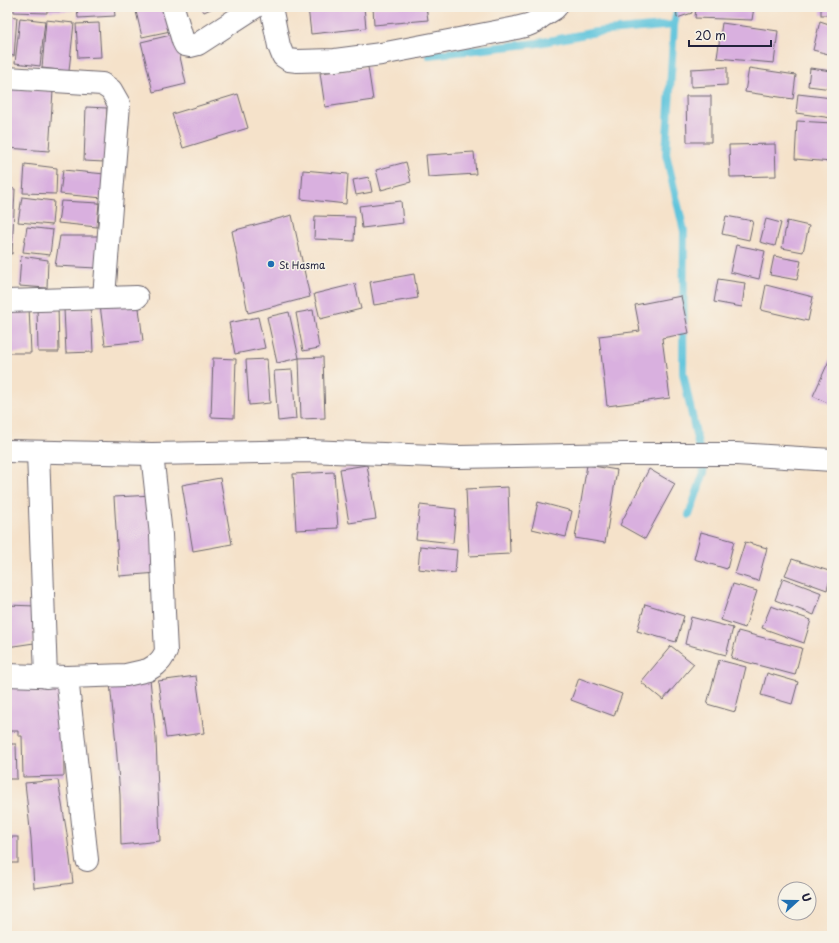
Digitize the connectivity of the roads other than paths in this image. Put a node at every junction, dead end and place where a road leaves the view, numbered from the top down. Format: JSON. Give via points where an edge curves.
{"nodes":[{"id":1,"x":173,"y":7,"type":"edge"},
{"id":2,"x":556,"y":7,"type":"edge"},
{"id":3,"x":259,"y":8,"type":"edge"},
{"id":4,"x":7,"y":78,"type":"edge"},
{"id":5,"x":104,"y":297,"type":"junction"},
{"id":6,"x":137,"y":297,"type":"dead end"},
{"id":7,"x":7,"y":301,"type":"edge"},
{"id":8,"x":7,"y":451,"type":"edge"},
{"id":9,"x":38,"y":452,"type":"junction"},
{"id":10,"x":152,"y":454,"type":"junction"},
{"id":11,"x":832,"y":460,"type":"edge"},
{"id":12,"x":7,"y":675,"type":"edge"},
{"id":13,"x":57,"y":677,"type":"junction"},
{"id":14,"x":87,"y":860,"type":"dead end"}],
"edges":[{"from":1,"to":3,"type":"street","via":[[183,41],[185,45],[190,46],[198,44]]},
{"from":2,"to":3,"type":"street","via":[[536,22],[516,28],[381,54],[335,60],[298,61],[283,56]]},
{"from":4,"to":5,"type":"street","via":[[102,84],[111,90],[119,104]]},
{"from":5,"to":6,"type":"street"},
{"from":5,"to":7,"type":"street"},
{"from":8,"to":9,"type":"street"},
{"from":9,"to":10,"type":"street"},
{"from":9,"to":13,"type":"street"},
{"from":10,"to":11,"type":"street","via":[[308,451],[458,457],[736,454]]},
{"from":10,"to":13,"type":"street","via":[[161,535],[166,652],[161,660],[148,670],[126,675]]},
{"from":12,"to":13,"type":"street"},
{"from":13,"to":14,"type":"street"}]}
